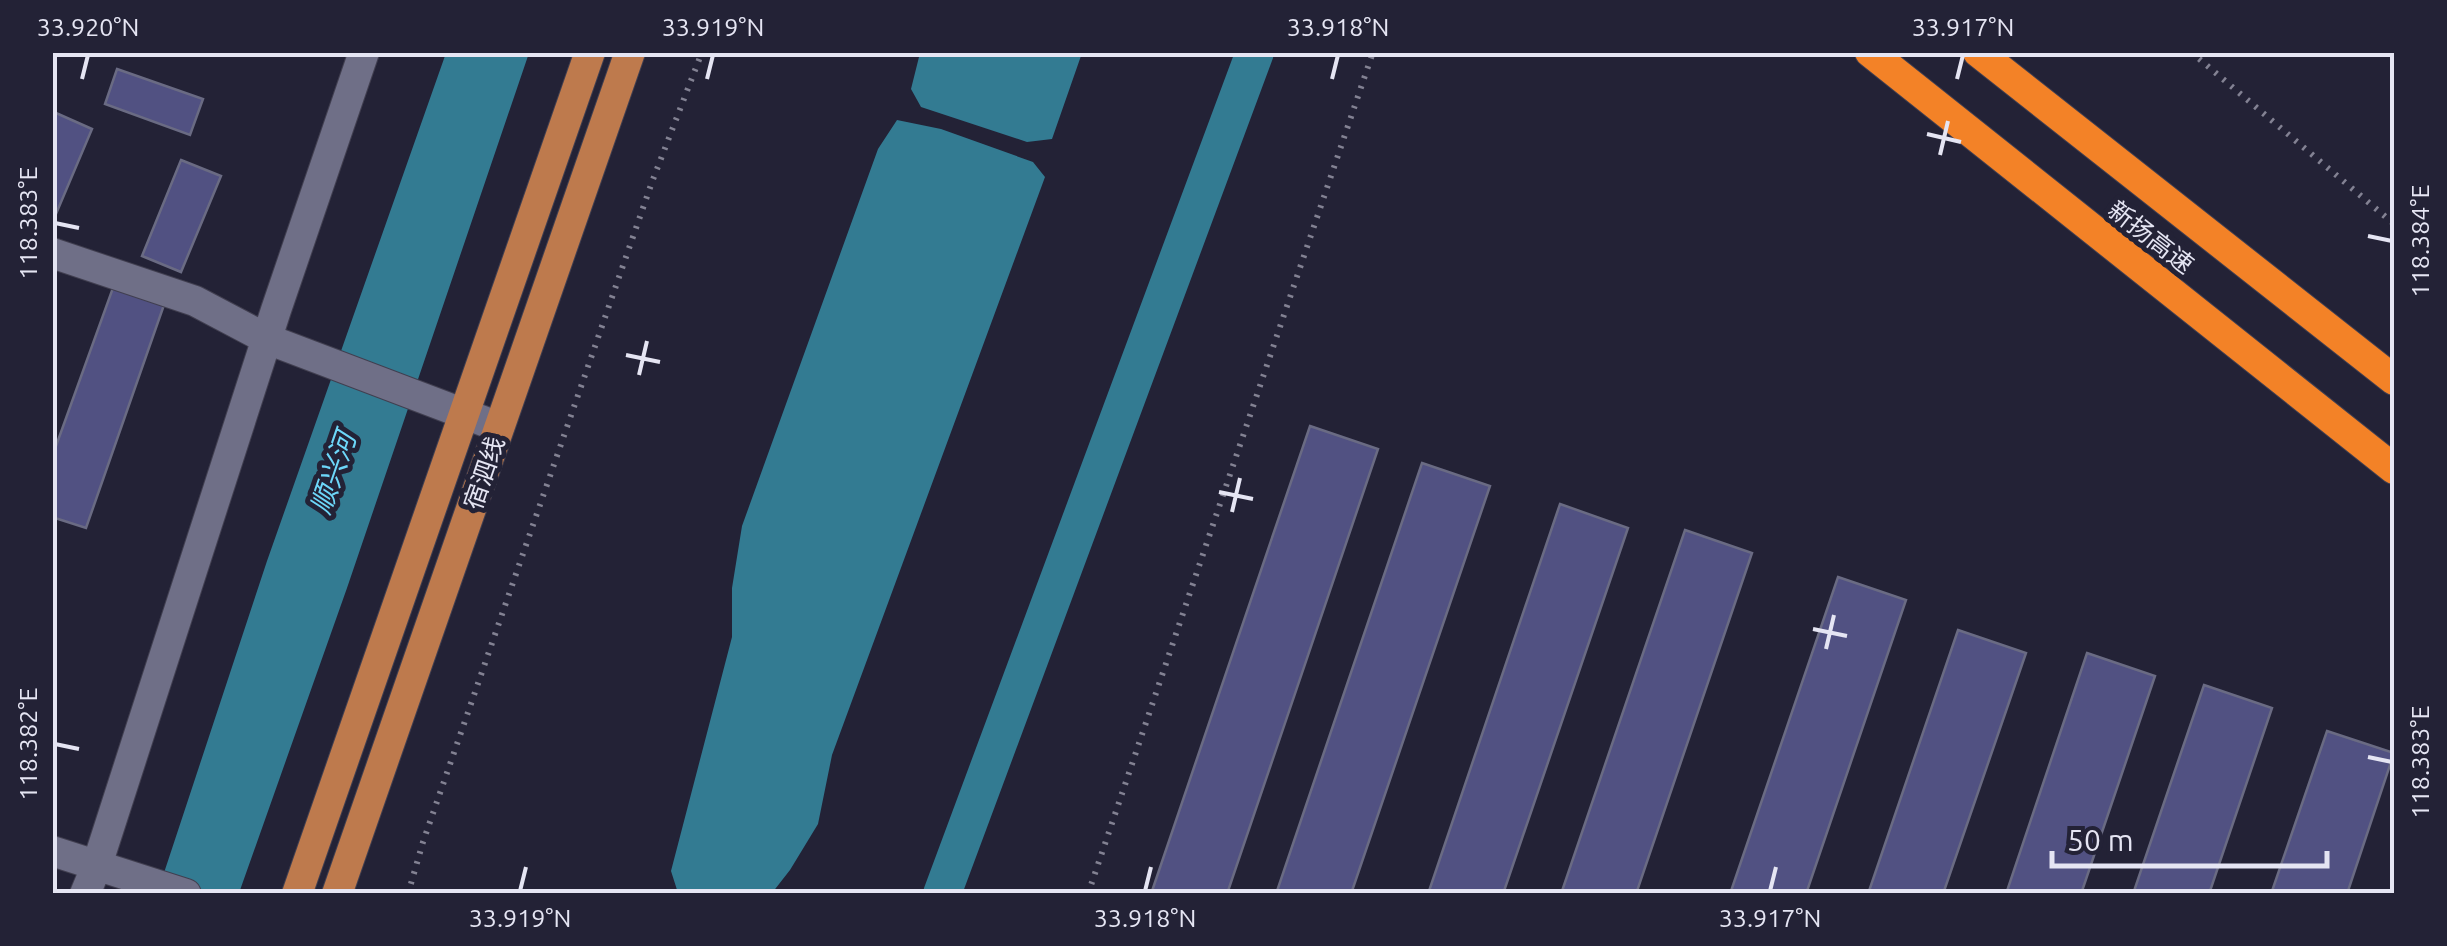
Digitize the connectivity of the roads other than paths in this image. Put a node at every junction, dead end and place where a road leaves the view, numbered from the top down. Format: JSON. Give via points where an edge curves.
{"nodes":[{"id":1,"x":364,"y":52,"type":"edge"},
{"id":2,"x":590,"y":52,"type":"edge"},
{"id":3,"x":630,"y":52,"type":"edge"},
{"id":4,"x":1870,"y":52,"type":"edge"},
{"id":5,"x":1978,"y":52,"type":"edge"},
{"id":6,"x":52,"y":253,"type":"edge"},
{"id":7,"x":267,"y":339,"type":"junction"},
{"id":8,"x":2394,"y":380,"type":"edge"},
{"id":9,"x":457,"y":412,"type":"junction"},
{"id":10,"x":500,"y":428,"type":"junction"},
{"id":11,"x":2394,"y":469,"type":"edge"},
{"id":12,"x":52,"y":851,"type":"edge"},
{"id":13,"x":100,"y":877,"type":"edge"},
{"id":14,"x":297,"y":893,"type":"edge"},
{"id":15,"x":186,"y":894,"type":"edge"},
{"id":16,"x":337,"y":894,"type":"edge"}],
"edges":[{"from":1,"to":7,"type":"street"},
{"from":2,"to":9,"type":"main road","name":"宿泗线"},
{"from":3,"to":10,"type":"main road","name":"宿泗线"},
{"from":4,"to":11,"type":"highway","name":"新扬高速"},
{"from":5,"to":8,"type":"highway","name":"新扬高速"},
{"from":6,"to":7,"type":"street","via":[[195,302]]},
{"from":7,"to":9,"type":"street"},
{"from":7,"to":13,"type":"street"},
{"from":9,"to":10,"type":"street"},
{"from":9,"to":14,"type":"main road","name":"宿泗线"},
{"from":10,"to":16,"type":"main road","name":"宿泗线"},
{"from":12,"to":13,"type":"street"},
{"from":13,"to":15,"type":"street"}]}
